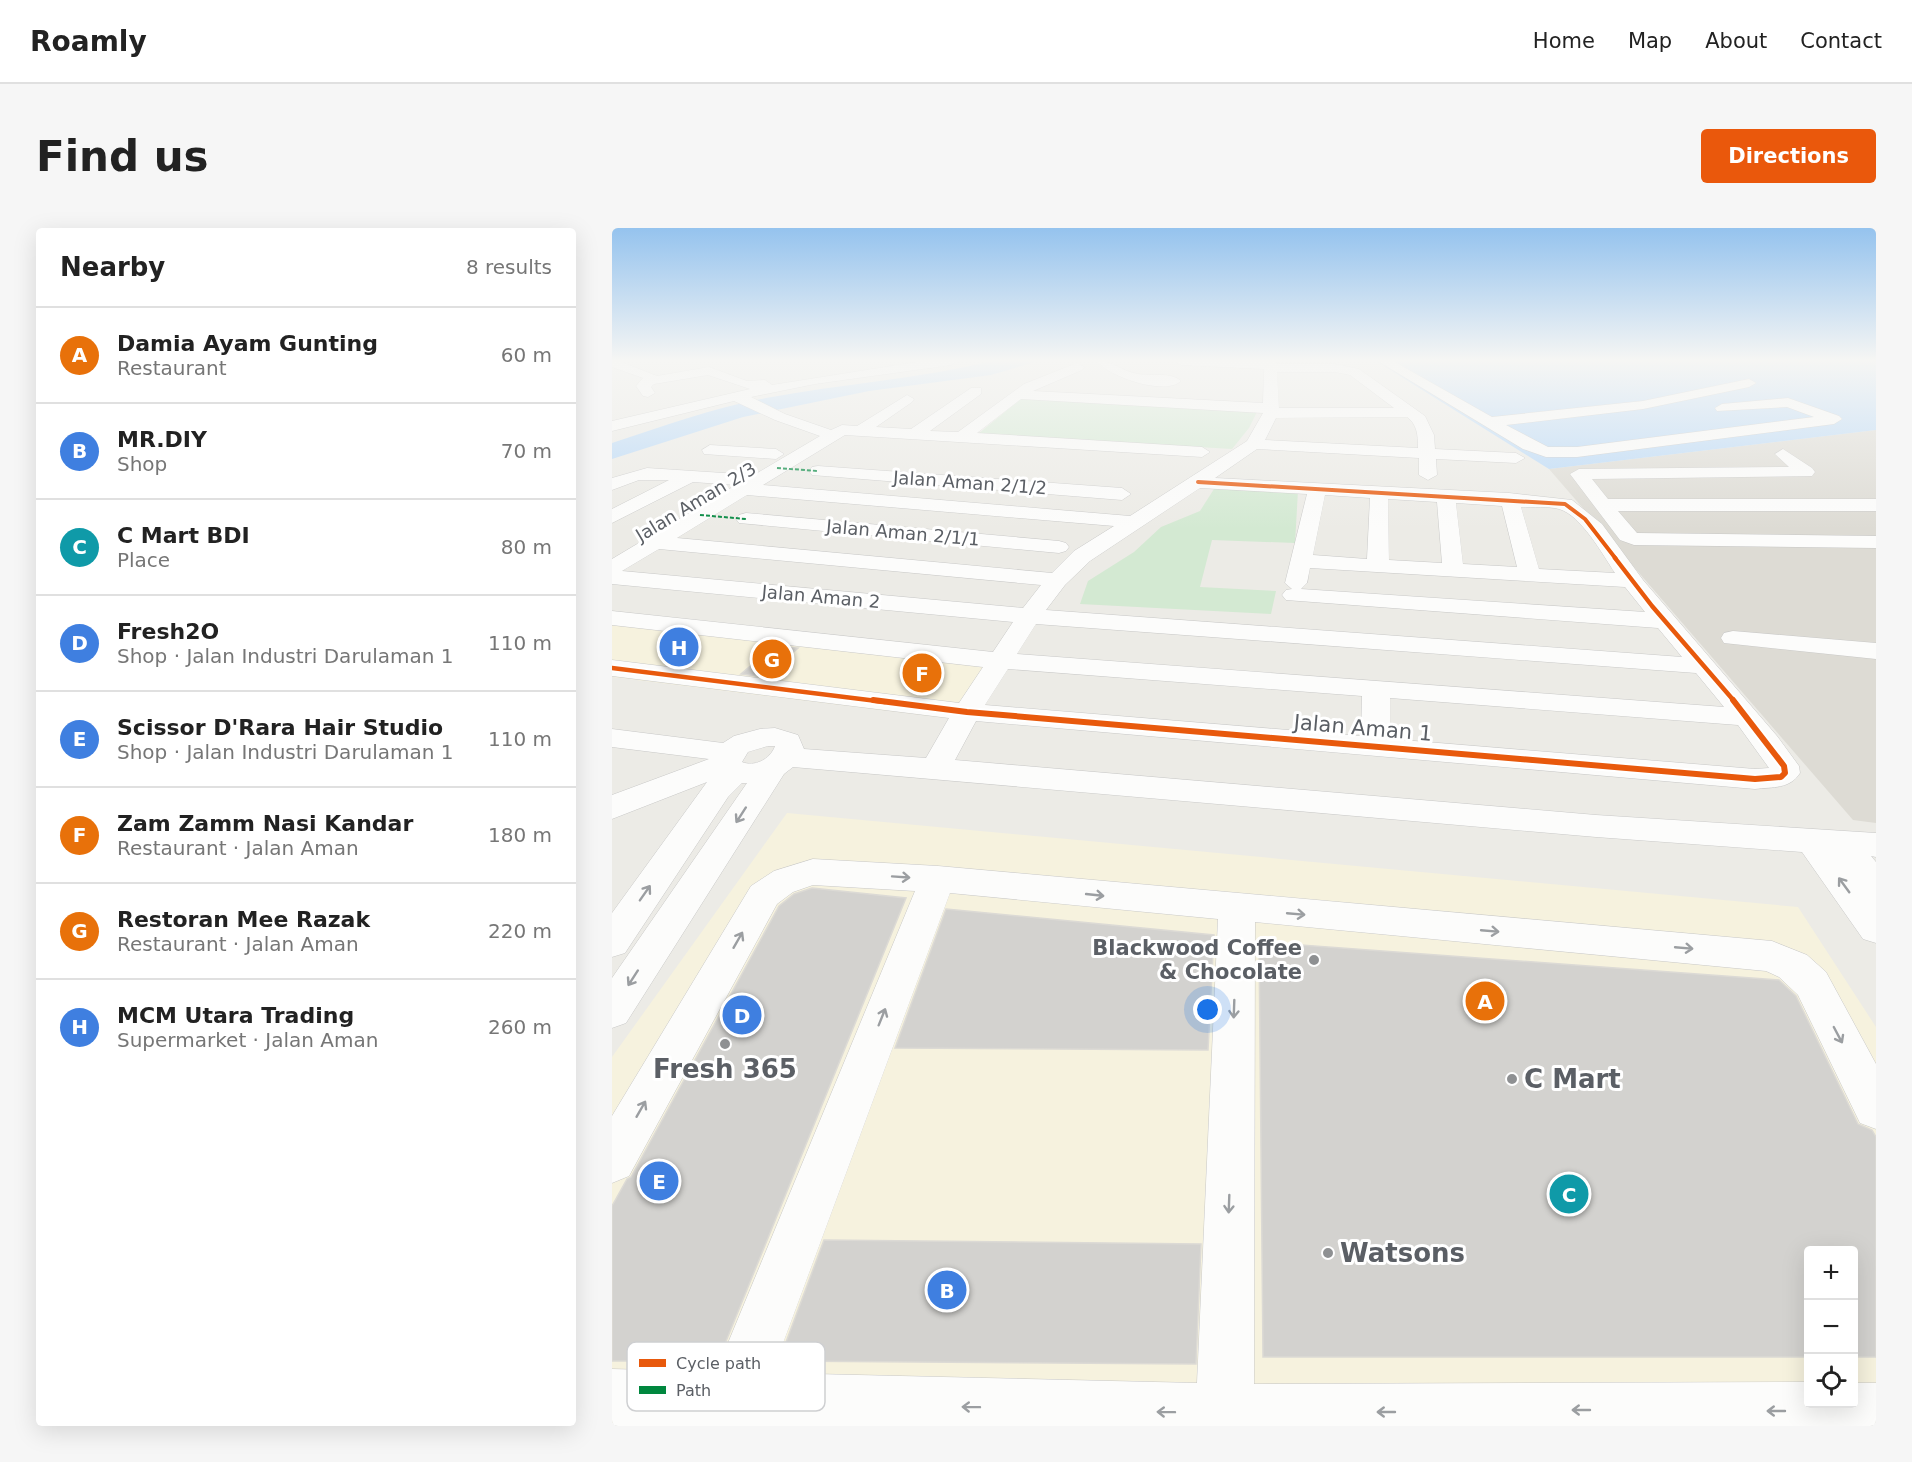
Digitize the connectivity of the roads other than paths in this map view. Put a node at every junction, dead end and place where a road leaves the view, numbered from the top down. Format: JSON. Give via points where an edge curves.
{"nodes":[{"id":1,"x":653,"y":417,"type":"edge"},
{"id":2,"x":780,"y":417,"type":"edge"},
{"id":3,"x":881,"y":417,"type":"edge"},
{"id":4,"x":939,"y":417,"type":"edge"},
{"id":5,"x":988,"y":417,"type":"edge"},
{"id":6,"x":1258,"y":417,"type":"edge"},
{"id":7,"x":1299,"y":417,"type":"edge"},
{"id":8,"x":1318,"y":417,"type":"edge"},
{"id":9,"x":1417,"y":417,"type":"edge"},
{"id":10,"x":1480,"y":417,"type":"edge"},
{"id":11,"x":1541,"y":417,"type":"edge"},
{"id":12,"x":1575,"y":417,"type":"edge"},
{"id":13,"x":1742,"y":417,"type":"edge"},
{"id":14,"x":1794,"y":417,"type":"edge"},
{"id":15,"x":1829,"y":417,"type":"edge"},
{"id":16,"x":1489,"y":422,"type":"junction"},
{"id":17,"x":1809,"y":423,"type":"junction"},
{"id":18,"x":612,"y":426,"type":"edge"},
{"id":19,"x":1768,"y":428,"type":"junction"},
{"id":20,"x":1322,"y":429,"type":"dead end"},
{"id":21,"x":862,"y":430,"type":"junction"},
{"id":22,"x":770,"y":431,"type":"dead end"},
{"id":23,"x":915,"y":434,"type":"junction"},
{"id":24,"x":1162,"y":434,"type":"dead end"},
{"id":25,"x":1402,"y":434,"type":"dead end"},
{"id":26,"x":831,"y":435,"type":"junction"},
{"id":27,"x":1426,"y":435,"type":"junction"},
{"id":28,"x":962,"y":437,"type":"junction"},
{"id":29,"x":811,"y":440,"type":"junction"},
{"id":30,"x":1041,"y":442,"type":"junction"},
{"id":31,"x":1624,"y":445,"type":"junction"},
{"id":32,"x":1148,"y":449,"type":"junction"},
{"id":33,"x":710,"y":450,"type":"dead end"},
{"id":34,"x":846,"y":450,"type":"dead end"},
{"id":35,"x":1202,"y":452,"type":"dead end"},
{"id":36,"x":1426,"y":453,"type":"junction"},
{"id":37,"x":776,"y":454,"type":"junction"},
{"id":38,"x":1783,"y":454,"type":"dead end"},
{"id":39,"x":1516,"y":458,"type":"dead end"},
{"id":40,"x":818,"y":471,"type":"dead end"},
{"id":41,"x":1405,"y":472,"type":"dead end"},
{"id":42,"x":1428,"y":473,"type":"junction"},
{"id":43,"x":1449,"y":474,"type":"dead end"},
{"id":44,"x":690,"y":476,"type":"junction"},
{"id":45,"x":1198,"y":482,"type":"junction"},
{"id":46,"x":744,"y":483,"type":"junction"},
{"id":47,"x":612,"y":485,"type":"edge"},
{"id":48,"x":993,"y":485,"type":"junction"},
{"id":49,"x":1317,"y":490,"type":"junction"},
{"id":50,"x":1379,"y":493,"type":"junction"},
{"id":51,"x":1122,"y":494,"type":"dead end"},
{"id":52,"x":1437,"y":495,"type":"junction"},
{"id":53,"x":1509,"y":499,"type":"junction"},
{"id":54,"x":1602,"y":505,"type":"junction"},
{"id":55,"x":1876,"y":505,"type":"edge"},
{"id":56,"x":968,"y":508,"type":"junction"},
{"id":57,"x":612,"y":517,"type":"edge"},
{"id":58,"x":746,"y":519,"type":"dead end"},
{"id":59,"x":1133,"y":522,"type":"junction"},
{"id":60,"x":936,"y":536,"type":"junction"},
{"id":61,"x":655,"y":542,"type":"junction"},
{"id":62,"x":1876,"y":542,"type":"edge"},
{"id":63,"x":1059,"y":548,"type":"dead end"},
{"id":64,"x":612,"y":552,"type":"edge"},
{"id":65,"x":1300,"y":561,"type":"junction"},
{"id":66,"x":903,"y":565,"type":"junction"},
{"id":67,"x":1378,"y":566,"type":"junction"},
{"id":68,"x":612,"y":568,"type":"edge"},
{"id":69,"x":1458,"y":571,"type":"junction"},
{"id":70,"x":1529,"y":575,"type":"junction"},
{"id":71,"x":612,"y":578,"type":"edge"},
{"id":72,"x":1057,"y":580,"type":"junction"},
{"id":73,"x":1632,"y":581,"type":"junction"},
{"id":74,"x":785,"y":594,"type":"junction"},
{"id":75,"x":1294,"y":595,"type":"junction"},
{"id":76,"x":863,"y":601,"type":"junction"},
{"id":77,"x":1478,"y":607,"type":"junction"},
{"id":78,"x":1029,"y":616,"type":"junction"},
{"id":79,"x":612,"y":618,"type":"edge"},
{"id":80,"x":1665,"y":621,"type":"junction"},
{"id":81,"x":736,"y":632,"type":"junction"},
{"id":82,"x":1291,"y":636,"type":"junction"},
{"id":83,"x":1733,"y":638,"type":"dead end"},
{"id":84,"x":814,"y":640,"type":"junction"},
{"id":85,"x":1365,"y":641,"type":"junction"},
{"id":86,"x":1495,"y":651,"type":"junction"},
{"id":87,"x":1874,"y":654,"type":"edge"},
{"id":88,"x":1001,"y":661,"type":"junction"},
{"id":89,"x":1702,"y":666,"type":"junction"},
{"id":90,"x":612,"y":668,"type":"edge"},
{"id":91,"x":765,"y":687,"type":"junction"},
{"id":92,"x":1369,"y":689,"type":"junction"},
{"id":93,"x":967,"y":712,"type":"junction"},
{"id":94,"x":1747,"y":717,"type":"junction"},
{"id":95,"x":612,"y":738,"type":"edge"},
{"id":96,"x":1375,"y":745,"type":"junction"},
{"id":97,"x":779,"y":762,"type":"junction"},
{"id":98,"x":730,"y":763,"type":"junction"},
{"id":99,"x":935,"y":768,"type":"junction"},
{"id":100,"x":612,"y":808,"type":"edge"},
{"id":101,"x":1827,"y":841,"type":"junction"},
{"id":102,"x":1876,"y":845,"type":"edge"},
{"id":103,"x":938,"y":879,"type":"junction"},
{"id":104,"x":1876,"y":887,"type":"edge"},
{"id":105,"x":1238,"y":909,"type":"junction"},
{"id":106,"x":1876,"y":930,"type":"edge"},
{"id":107,"x":612,"y":942,"type":"edge"},
{"id":108,"x":612,"y":1011,"type":"edge"},
{"id":109,"x":1876,"y":1108,"type":"edge"},
{"id":110,"x":612,"y":1160,"type":"edge"},
{"id":111,"x":756,"y":1342,"type":"edge"},
{"id":112,"x":612,"y":1398,"type":"edge"},
{"id":113,"x":627,"y":1398,"type":"edge"},
{"id":114,"x":825,"y":1403,"type":"edge"},
{"id":115,"x":1876,"y":1412,"type":"edge"},
{"id":116,"x":1225,"y":1413,"type":"junction"}],
"edges":[{"from":1,"to":18,"type":"street"},
{"from":2,"to":26,"type":"street"},
{"from":3,"to":21,"type":"street"},
{"from":4,"to":23,"type":"street"},
{"from":5,"to":28,"type":"street"},
{"from":6,"to":45,"type":"street","via":[[1230,462]]},
{"from":7,"to":20,"type":"street"},
{"from":8,"to":36,"type":"street"},
{"from":9,"to":27,"type":"street"},
{"from":10,"to":16,"type":"street"},
{"from":11,"to":16,"type":"street"},
{"from":12,"to":31,"type":"street"},
{"from":13,"to":19,"type":"street"},
{"from":14,"to":17,"type":"street"},
{"from":15,"to":17,"type":"street","via":[[1834,419]]},
{"from":16,"to":31,"type":"street","via":[[1546,452]]},
{"from":17,"to":19,"type":"street"},
{"from":19,"to":31,"type":"street"},
{"from":21,"to":23,"type":"street"},
{"from":21,"to":26,"type":"street","via":[[842,430]]},
{"from":22,"to":29,"type":"street"},
{"from":23,"to":28,"type":"street"},
{"from":24,"to":32,"type":"street"},
{"from":25,"to":27,"type":"street"},
{"from":26,"to":29,"type":"street"},
{"from":27,"to":36,"type":"street"},
{"from":28,"to":30,"type":"street"},
{"from":29,"to":34,"type":"street"},
{"from":29,"to":37,"type":"street","name":"Jalan Aman 2/3"},
{"from":29,"to":46,"type":"street"},
{"from":30,"to":32,"type":"street"},
{"from":30,"to":48,"type":"street"},
{"from":32,"to":35,"type":"street"},
{"from":33,"to":37,"type":"street"},
{"from":36,"to":39,"type":"street"},
{"from":36,"to":42,"type":"street"},
{"from":37,"to":46,"type":"street","name":"Jalan Aman 2/3"},
{"from":38,"to":54,"type":"street","via":[[1806,472],[1579,474]]},
{"from":40,"to":48,"type":"street","name":"Jalan Aman 2/1/2"},
{"from":41,"to":42,"type":"street"},
{"from":42,"to":43,"type":"street"},
{"from":42,"to":52,"type":"street"},
{"from":44,"to":46,"type":"street"},
{"from":44,"to":47,"type":"street","via":[[635,474]]},
{"from":44,"to":57,"type":"street"},
{"from":45,"to":49,"type":"street"},
{"from":45,"to":59,"type":"street"},
{"from":46,"to":56,"type":"street"},
{"from":46,"to":61,"type":"street"},
{"from":46,"to":64,"type":"street","name":"Jalan Aman 2/3"},
{"from":48,"to":51,"type":"street","name":"Jalan Aman 2/1/2"},
{"from":48,"to":56,"type":"street"},
{"from":49,"to":50,"type":"street"},
{"from":49,"to":65,"type":"street"},
{"from":50,"to":52,"type":"street"},
{"from":50,"to":67,"type":"street"},
{"from":52,"to":53,"type":"street"},
{"from":52,"to":69,"type":"street"},
{"from":53,"to":70,"type":"street"},
{"from":53,"to":73,"type":"street","via":[[1555,502],[1574,508]]},
{"from":54,"to":55,"type":"street"},
{"from":54,"to":62,"type":"street","via":[[1626,536],[1643,541]]},
{"from":56,"to":59,"type":"street"},
{"from":56,"to":60,"type":"street"},
{"from":58,"to":60,"type":"street","name":"Jalan Aman 2/1/1"},
{"from":59,"to":72,"type":"street","via":[[1082,556]]},
{"from":60,"to":63,"type":"street","name":"Jalan Aman 2/1/1"},
{"from":60,"to":66,"type":"street"},
{"from":61,"to":66,"type":"street"},
{"from":61,"to":68,"type":"street"},
{"from":65,"to":67,"type":"street"},
{"from":65,"to":75,"type":"street"},
{"from":66,"to":72,"type":"street"},
{"from":66,"to":76,"type":"street"},
{"from":67,"to":69,"type":"street"},
{"from":69,"to":70,"type":"street"},
{"from":69,"to":77,"type":"street"},
{"from":70,"to":73,"type":"street"},
{"from":71,"to":74,"type":"street","name":"Jalan Aman 2"},
{"from":72,"to":78,"type":"street"},
{"from":73,"to":80,"type":"street"},
{"from":74,"to":76,"type":"street","name":"Jalan Aman 2"},
{"from":74,"to":81,"type":"street"},
{"from":75,"to":77,"type":"street"},
{"from":75,"to":82,"type":"street"},
{"from":76,"to":78,"type":"street","name":"Jalan Aman 2"},
{"from":77,"to":80,"type":"street"},
{"from":77,"to":86,"type":"street"},
{"from":78,"to":82,"type":"street","name":"Jalan Aman 2"},
{"from":78,"to":88,"type":"street"},
{"from":79,"to":81,"type":"street"},
{"from":80,"to":89,"type":"street"},
{"from":81,"to":84,"type":"street"},
{"from":82,"to":85,"type":"street","name":"Jalan Aman 2"},
{"from":83,"to":87,"type":"street"},
{"from":84,"to":88,"type":"street"},
{"from":84,"to":91,"type":"street"},
{"from":85,"to":86,"type":"street","name":"Jalan Aman 2"},
{"from":85,"to":92,"type":"street"},
{"from":86,"to":89,"type":"street","name":"Jalan Aman 2"},
{"from":88,"to":92,"type":"street"},
{"from":88,"to":93,"type":"street"},
{"from":89,"to":94,"type":"street"},
{"from":90,"to":91,"type":"street","name":"Jalan Aman 1"},
{"from":91,"to":93,"type":"street","name":"Jalan Aman 1"},
{"from":92,"to":94,"type":"street"},
{"from":92,"to":96,"type":"street"},
{"from":93,"to":96,"type":"street","name":"Jalan Aman 1"},
{"from":93,"to":99,"type":"street"},
{"from":94,"to":96,"type":"street","name":"Jalan Aman 1","via":[[1784,766],[1781,777],[1755,778]]},
{"from":95,"to":98,"type":"street"},
{"from":97,"to":98,"type":"street","via":[[790,746],[788,741],[775,736],[755,739]]},
{"from":97,"to":99,"type":"street"},
{"from":97,"to":108,"type":"street","one_way":true},
{"from":98,"to":100,"type":"street"},
{"from":107,"to":98,"type":"street","one_way":true,"via":[[717,790]]},
{"from":99,"to":101,"type":"street","via":[[1596,826]]},
{"from":101,"to":102,"type":"street"},
{"from":101,"to":104,"type":"street"},
{"from":106,"to":101,"type":"street","one_way":true},
{"from":103,"to":105,"type":"street","one_way":true},
{"from":110,"to":103,"type":"street","one_way":true,"via":[[764,895],[776,884],[813,872]]},
{"from":111,"to":103,"type":"street","one_way":true},
{"from":105,"to":109,"type":"street","one_way":true,"via":[[1772,956],[1793,966],[1812,984]]},
{"from":105,"to":116,"type":"street","one_way":true},
{"from":112,"to":113,"type":"street"},
{"from":116,"to":114,"type":"street","one_way":true},
{"from":115,"to":116,"type":"street","one_way":true}]}
